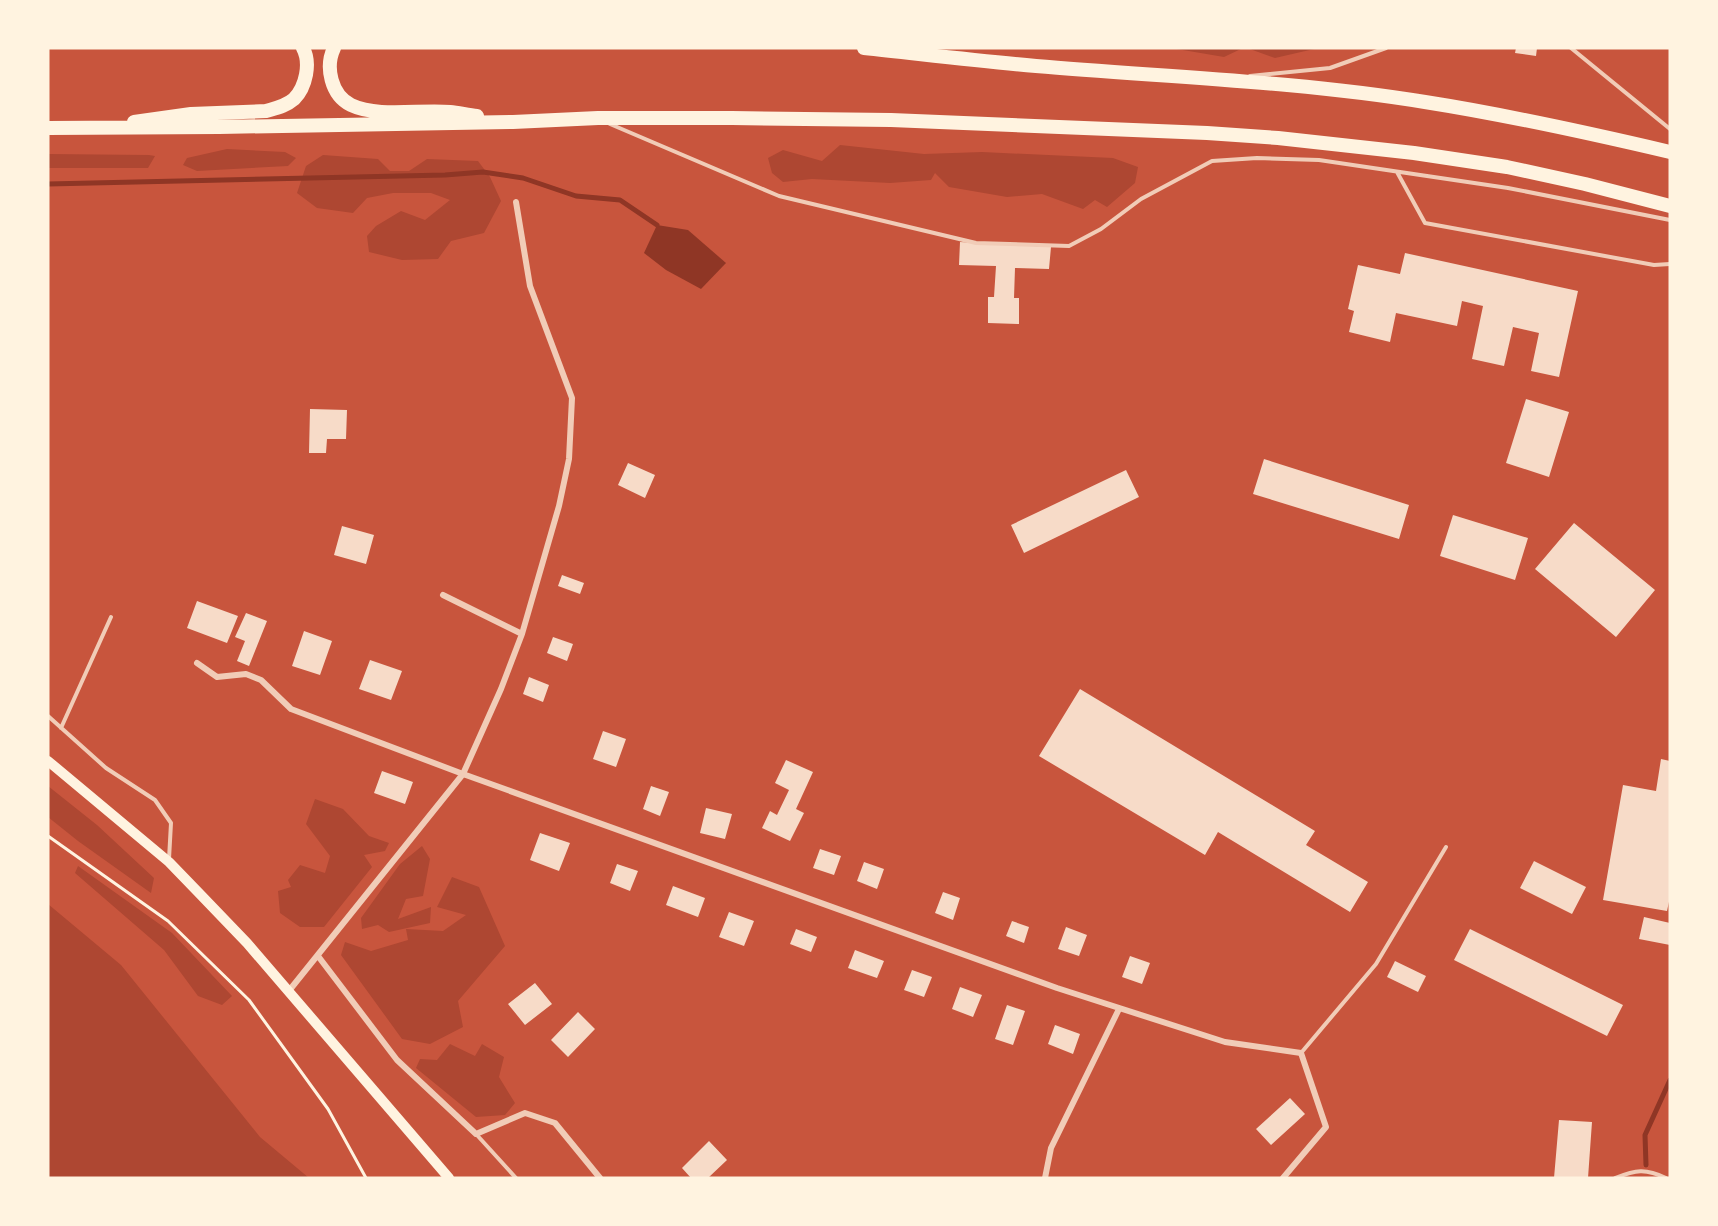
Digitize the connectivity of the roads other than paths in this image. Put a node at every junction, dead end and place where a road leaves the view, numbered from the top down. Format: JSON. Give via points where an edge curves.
{"nodes":[{"id":1,"x":303,"y":48,"type":"edge"},
{"id":2,"x":334,"y":48,"type":"edge"},
{"id":3,"x":864,"y":48,"type":"edge"},
{"id":4,"x":1386,"y":48,"type":"edge"},
{"id":5,"x":1571,"y":48,"type":"edge"},
{"id":6,"x":1218,"y":79,"type":"junction"},
{"id":7,"x":598,"y":118,"type":"junction"},
{"id":8,"x":513,"y":122,"type":"junction"},
{"id":9,"x":48,"y":128,"type":"edge"},
{"id":10,"x":99,"y":128,"type":"junction"},
{"id":11,"x":1670,"y":129,"type":"edge"},
{"id":12,"x":1670,"y":152,"type":"edge"},
{"id":13,"x":1397,"y":172,"type":"junction"},
{"id":14,"x":516,"y":202,"type":"dead end"},
{"id":15,"x":1670,"y":206,"type":"edge"},
{"id":16,"x":1670,"y":220,"type":"edge"},
{"id":17,"x":1670,"y":264,"type":"edge"},
{"id":18,"x":443,"y":595,"type":"dead end"},
{"id":19,"x":111,"y":617,"type":"dead end"},
{"id":20,"x":522,"y":634,"type":"junction"},
{"id":21,"x":197,"y":663,"type":"dead end"},
{"id":22,"x":48,"y":716,"type":"edge"},
{"id":23,"x":61,"y":728,"type":"junction"},
{"id":24,"x":48,"y":761,"type":"edge"},
{"id":25,"x":463,"y":774,"type":"junction"},
{"id":26,"x":1446,"y":847,"type":"dead end"},
{"id":27,"x":169,"y":862,"type":"junction"},
{"id":28,"x":318,"y":956,"type":"junction"},
{"id":29,"x":288,"y":992,"type":"junction"},
{"id":30,"x":1119,"y":1009,"type":"junction"},
{"id":31,"x":1301,"y":1053,"type":"junction"},
{"id":32,"x":476,"y":1134,"type":"junction"},
{"id":33,"x":449,"y":1178,"type":"edge"},
{"id":34,"x":516,"y":1178,"type":"edge"},
{"id":35,"x":600,"y":1178,"type":"edge"},
{"id":36,"x":1045,"y":1178,"type":"edge"},
{"id":37,"x":1283,"y":1178,"type":"edge"},
{"id":38,"x":1615,"y":1178,"type":"edge"},
{"id":39,"x":1665,"y":1178,"type":"edge"}],
"edges":[{"from":1,"to":10,"type":"highway","via":[[303,87],[280,107],[161,116]]},
{"from":2,"to":8,"type":"highway","via":[[332,84],[351,105],[374,111],[449,112]]},
{"from":3,"to":6,"type":"highway"},
{"from":4,"to":6,"type":"lane","via":[[1330,68]]},
{"from":5,"to":11,"type":"lane"},
{"from":6,"to":12,"type":"highway","via":[[1424,102],[1553,125]]},
{"from":7,"to":8,"type":"highway"},
{"from":7,"to":13,"type":"lane","via":[[779,196],[976,243],[1069,246],[1101,229],[1141,199],[1212,161],[1320,160]]},
{"from":7,"to":15,"type":"highway","via":[[891,120],[1278,138],[1507,167]]},
{"from":8,"to":10,"type":"highway"},
{"from":9,"to":10,"type":"highway"},
{"from":13,"to":16,"type":"lane","via":[[1508,188]]},
{"from":13,"to":17,"type":"lane","via":[[1425,223],[1654,265]]},
{"from":14,"to":20,"type":"street","via":[[530,286],[572,398],[569,459]]},
{"from":18,"to":20,"type":"street"},
{"from":19,"to":23,"type":"lane"},
{"from":20,"to":25,"type":"street"},
{"from":21,"to":25,"type":"street","via":[[217,677],[246,674],[261,680],[291,709]]},
{"from":22,"to":23,"type":"lane"},
{"from":23,"to":27,"type":"lane","via":[[106,768],[155,800],[171,823]]},
{"from":24,"to":27,"type":"main road"},
{"from":25,"to":28,"type":"street"},
{"from":25,"to":30,"type":"street"},
{"from":26,"to":31,"type":"lane","via":[[1376,964]]},
{"from":27,"to":29,"type":"main road"},
{"from":28,"to":29,"type":"street"},
{"from":28,"to":32,"type":"street","via":[[397,1060]]},
{"from":29,"to":33,"type":"main road"},
{"from":30,"to":31,"type":"street","via":[[1225,1042]]},
{"from":30,"to":36,"type":"street","via":[[1051,1148]]},
{"from":31,"to":37,"type":"street","via":[[1326,1127]]},
{"from":32,"to":34,"type":"lane"},
{"from":32,"to":35,"type":"street","via":[[525,1113],[555,1123]]},
{"from":38,"to":39,"type":"lane","via":[[1635,1170]]}]}
